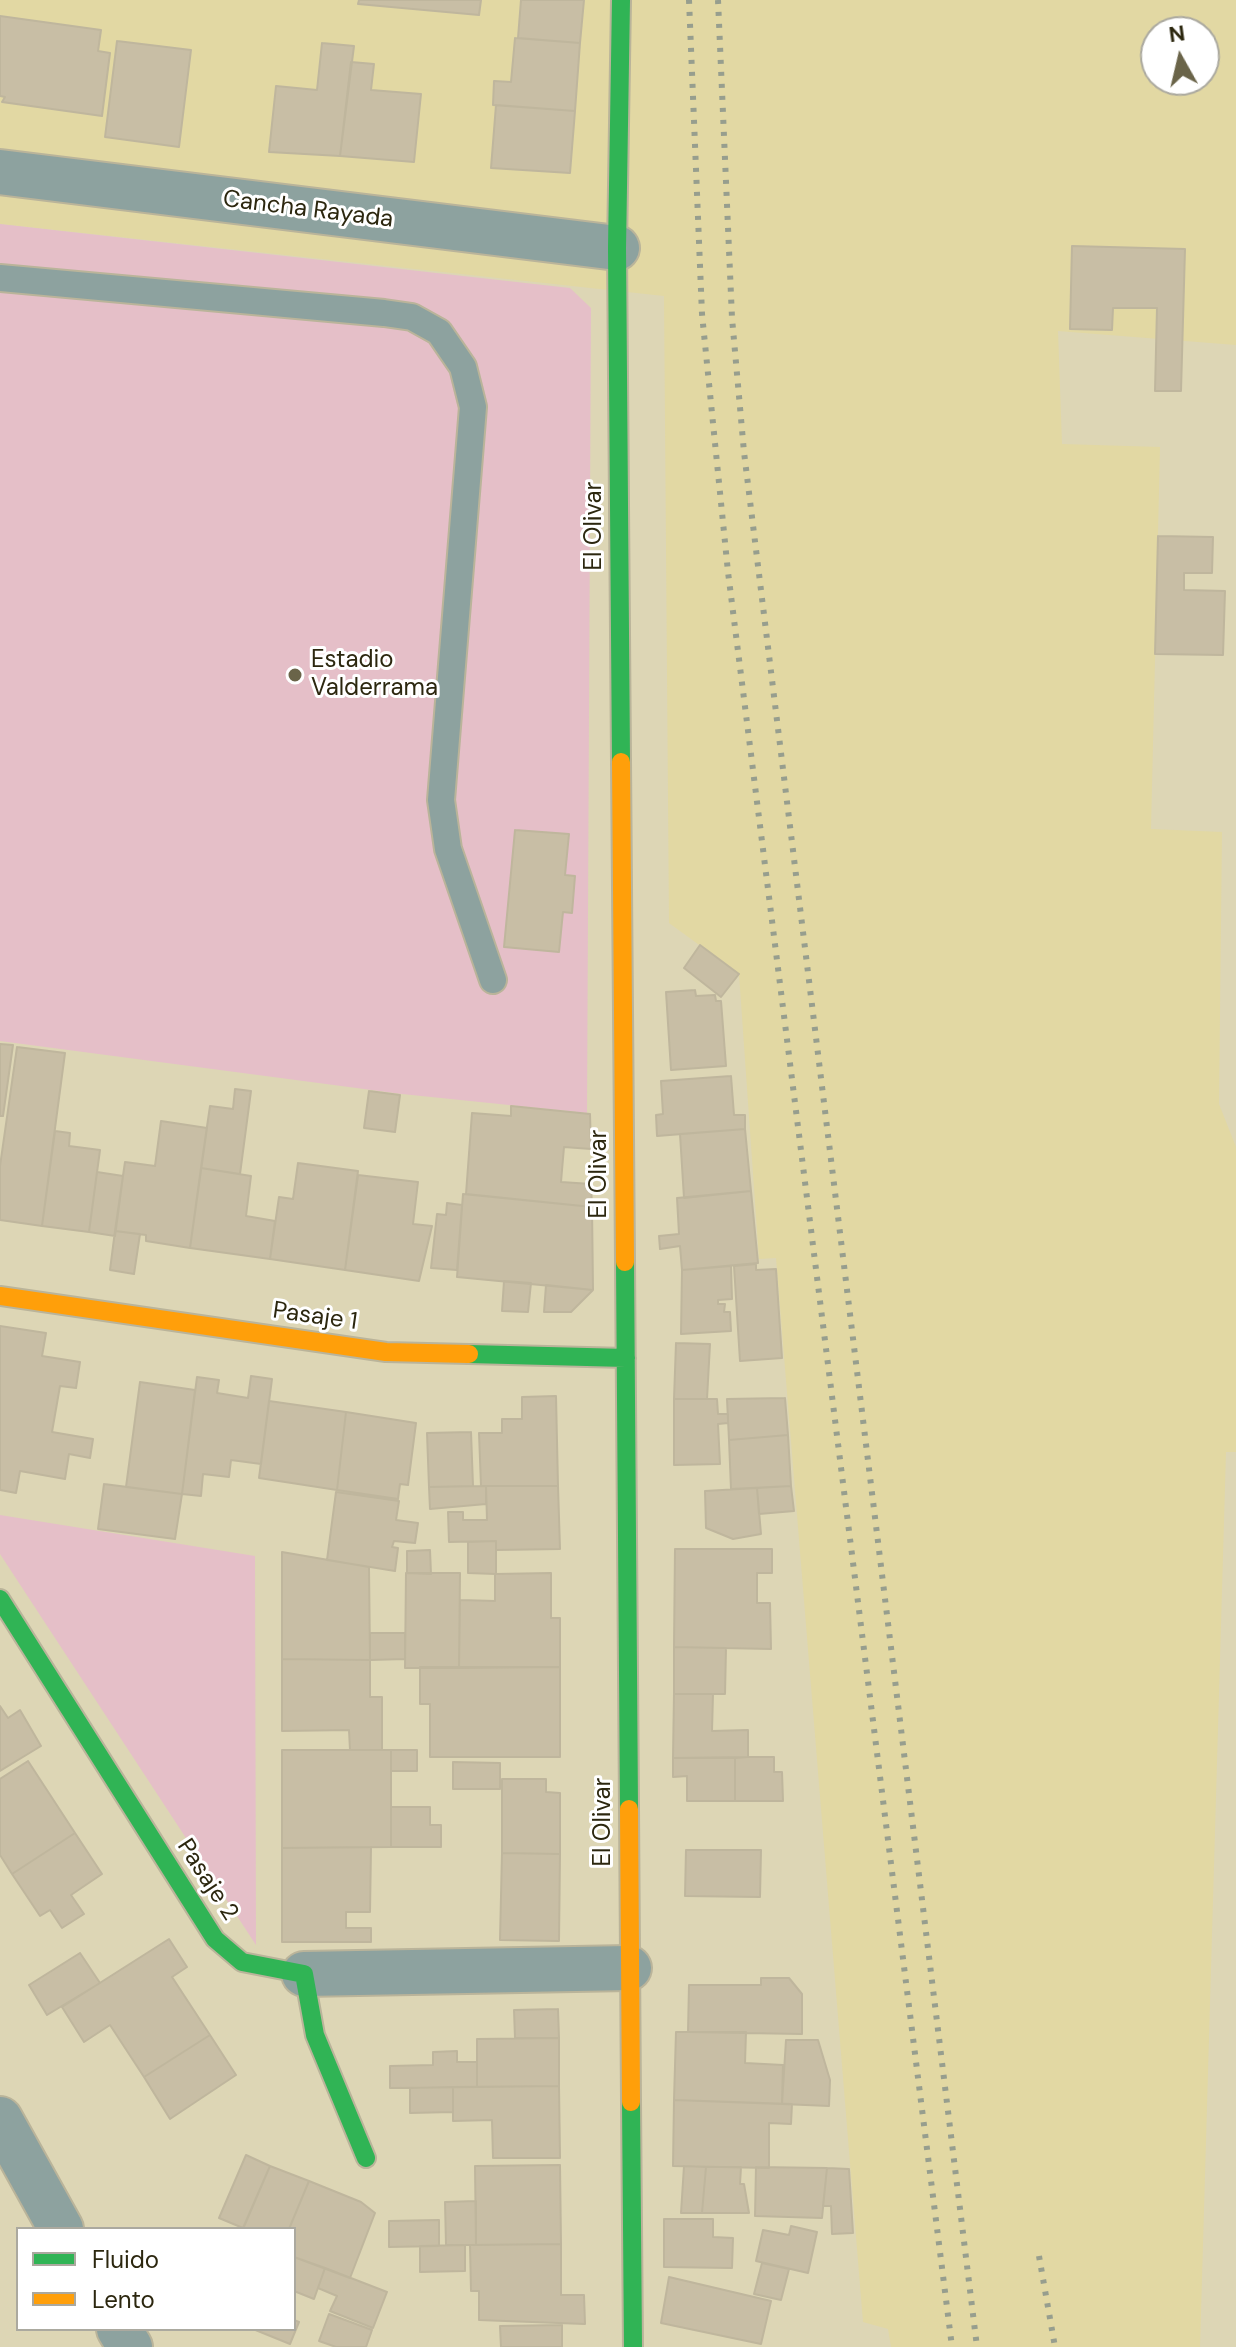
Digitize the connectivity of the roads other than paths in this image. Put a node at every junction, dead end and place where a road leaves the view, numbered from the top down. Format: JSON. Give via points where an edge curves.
{"nodes":[{"id":1,"x":621,"y":0,"type":"edge"},
{"id":2,"x":0,"y":172,"type":"edge"},
{"id":3,"x":617,"y":248,"type":"junction"},
{"id":4,"x":0,"y":278,"type":"edge"},
{"id":5,"x":493,"y":980,"type":"dead end"},
{"id":6,"x":0,"y":1296,"type":"edge"},
{"id":7,"x":626,"y":1358,"type":"junction"},
{"id":8,"x":0,"y":1599,"type":"edge"},
{"id":9,"x":629,"y":1968,"type":"junction"},
{"id":10,"x":304,"y":1974,"type":"junction"},
{"id":11,"x":0,"y":2119,"type":"edge"},
{"id":12,"x":366,"y":2158,"type":"dead end"},
{"id":13,"x":60,"y":2227,"type":"edge"},
{"id":14,"x":633,"y":2347,"type":"edge"}],
"edges":[{"from":1,"to":3,"type":"street","name":"El Olivar"},
{"from":2,"to":3,"type":"street","name":"Cancha Rayada"},
{"from":3,"to":7,"type":"street","name":"El Olivar"},
{"from":4,"to":5,"type":"lane","via":[[384,313],[412,317],[439,332],[463,367],[473,407],[441,800],[448,849]]},
{"from":6,"to":7,"type":"street","name":"Pasaje 1","via":[[386,1352]]},
{"from":7,"to":9,"type":"street","name":"El Olivar"},
{"from":8,"to":10,"type":"street","name":"Pasaje 2","via":[[215,1939],[242,1962]]},
{"from":9,"to":10,"type":"street"},
{"from":9,"to":14,"type":"street","name":"El Olivar"},
{"from":10,"to":12,"type":"street","via":[[315,2035]]},
{"from":11,"to":13,"type":"street"}]}
